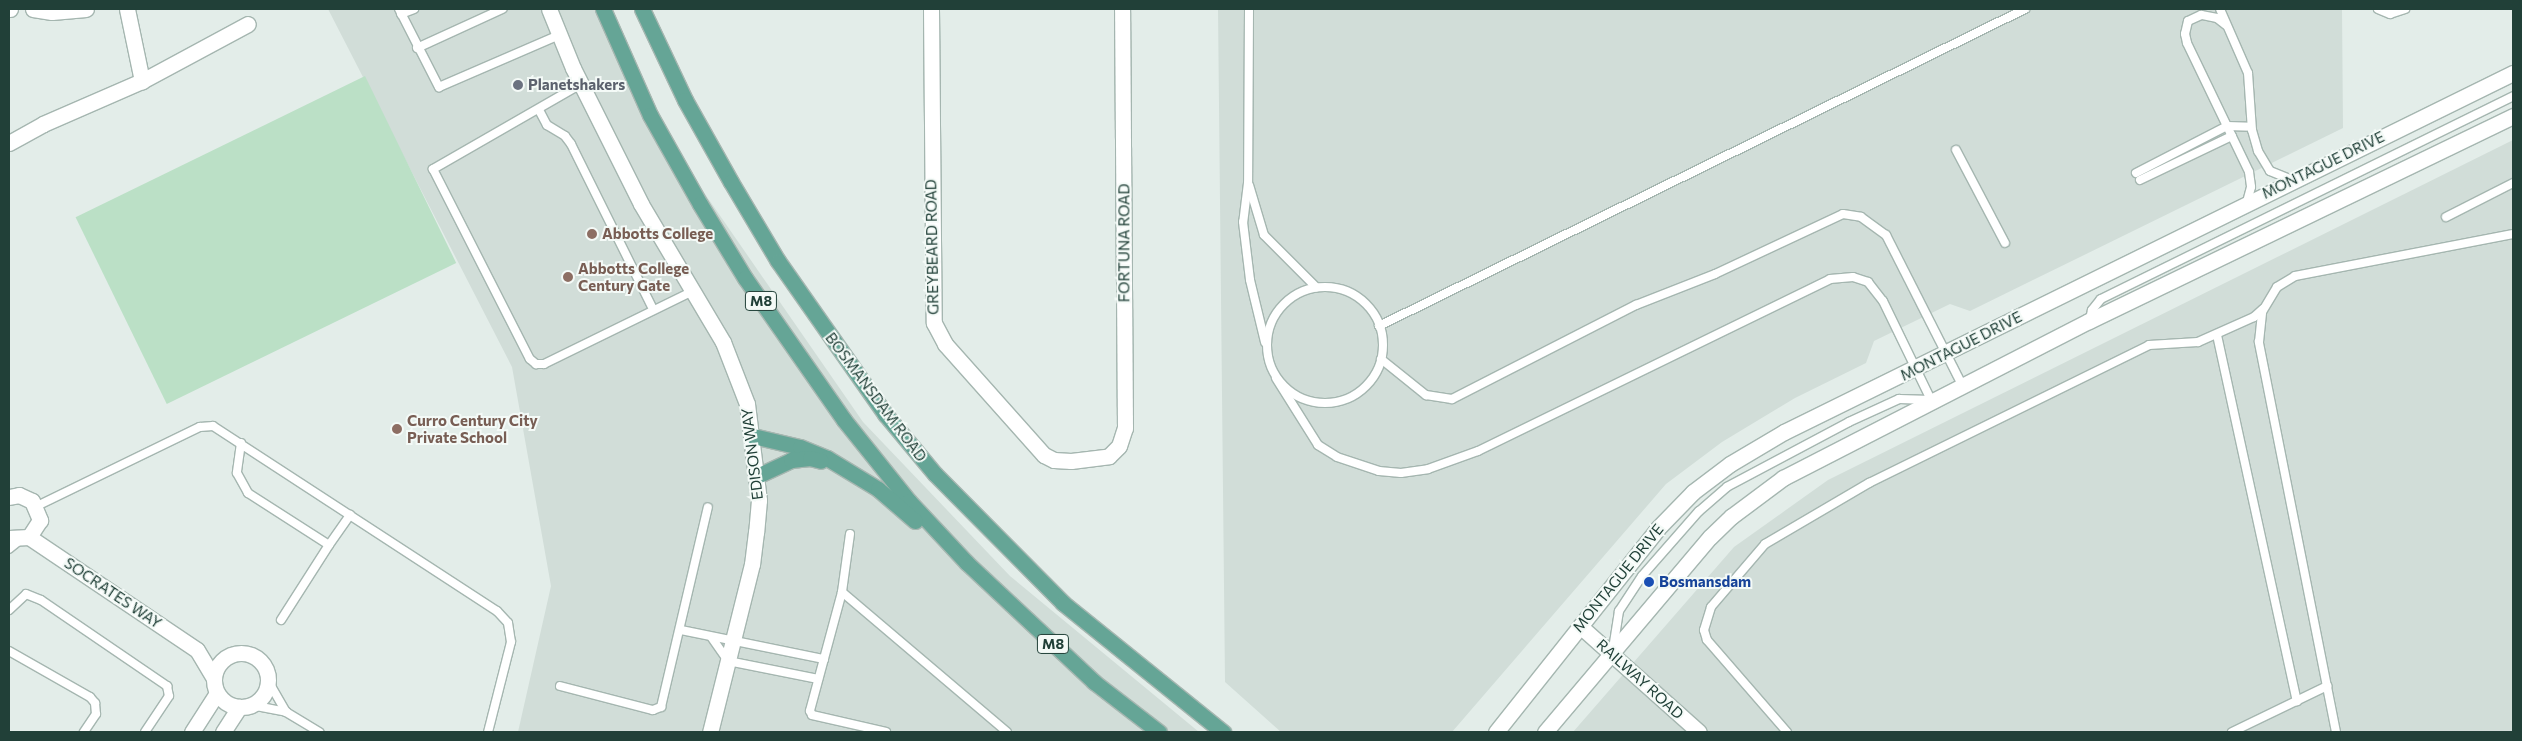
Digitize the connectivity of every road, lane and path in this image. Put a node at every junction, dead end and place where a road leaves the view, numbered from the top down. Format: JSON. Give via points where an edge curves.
{"nodes":[{"id":1,"x":33,"y":9,"type":"edge"},
{"id":2,"x":86,"y":9,"type":"edge"},
{"id":3,"x":127,"y":9,"type":"edge"},
{"id":4,"x":414,"y":9,"type":"edge"},
{"id":5,"x":502,"y":9,"type":"edge"},
{"id":6,"x":549,"y":9,"type":"edge"},
{"id":7,"x":603,"y":9,"type":"edge"},
{"id":8,"x":642,"y":9,"type":"edge"},
{"id":9,"x":930,"y":9,"type":"edge"},
{"id":10,"x":1122,"y":9,"type":"edge"},
{"id":11,"x":1248,"y":9,"type":"edge"},
{"id":12,"x":2025,"y":9,"type":"edge"},
{"id":13,"x":2220,"y":9,"type":"edge"},
{"id":14,"x":2378,"y":9,"type":"edge"},
{"id":15,"x":2406,"y":9,"type":"edge"},
{"id":16,"x":400,"y":11,"type":"edge"},
{"id":17,"x":248,"y":24,"type":"dead end"},
{"id":18,"x":2226,"y":25,"type":"junction"},
{"id":19,"x":559,"y":35,"type":"junction"},
{"id":20,"x":418,"y":48,"type":"junction"},
{"id":21,"x":2513,"y":73,"type":"edge"},
{"id":22,"x":142,"y":81,"type":"junction"},
{"id":23,"x":581,"y":84,"type":"junction"},
{"id":24,"x":2513,"y":96,"type":"edge"},
{"id":25,"x":539,"y":110,"type":"junction"},
{"id":26,"x":2513,"y":116,"type":"edge"},
{"id":27,"x":2227,"y":126,"type":"junction"},
{"id":28,"x":2251,"y":127,"type":"junction"},
{"id":29,"x":2232,"y":136,"type":"junction"},
{"id":30,"x":9,"y":143,"type":"edge"},
{"id":31,"x":1956,"y":150,"type":"dead end"},
{"id":32,"x":2292,"y":180,"type":"junction"},
{"id":33,"x":1248,"y":183,"type":"junction"},
{"id":34,"x":2513,"y":184,"type":"edge"},
{"id":35,"x":2247,"y":202,"type":"junction"},
{"id":36,"x":2446,"y":217,"type":"dead end"},
{"id":37,"x":2513,"y":234,"type":"edge"},
{"id":38,"x":2005,"y":243,"type":"dead end"},
{"id":39,"x":1316,"y":287,"type":"junction"},
{"id":40,"x":693,"y":290,"type":"junction"},
{"id":41,"x":653,"y":309,"type":"junction"},
{"id":42,"x":2263,"y":309,"type":"junction"},
{"id":43,"x":2089,"y":321,"type":"junction"},
{"id":44,"x":1379,"y":326,"type":"junction"},
{"id":45,"x":2217,"y":335,"type":"junction"},
{"id":46,"x":1266,"y":348,"type":"junction"},
{"id":47,"x":1946,"y":354,"type":"junction"},
{"id":48,"x":1382,"y":359,"type":"junction"},
{"id":49,"x":1916,"y":369,"type":"junction"},
{"id":50,"x":1276,"y":378,"type":"junction"},
{"id":51,"x":1962,"y":385,"type":"junction"},
{"id":52,"x":1930,"y":400,"type":"junction"},
{"id":53,"x":753,"y":436,"type":"junction"},
{"id":54,"x":241,"y":443,"type":"junction"},
{"id":55,"x":1093,"y":460,"type":"joint"},
{"id":56,"x":840,"y":466,"type":"junction"},
{"id":57,"x":757,"y":476,"type":"junction"},
{"id":58,"x":12,"y":493,"type":"edge"},
{"id":59,"x":37,"y":506,"type":"junction"},
{"id":60,"x":708,"y":508,"type":"dead end"},
{"id":61,"x":350,"y":514,"type":"junction"},
{"id":62,"x":850,"y":534,"type":"dead end"},
{"id":63,"x":17,"y":541,"type":"edge"},
{"id":64,"x":329,"y":544,"type":"junction"},
{"id":65,"x":967,"y":562,"type":"junction"},
{"id":66,"x":842,"y":592,"type":"junction"},
{"id":67,"x":9,"y":610,"type":"edge"},
{"id":68,"x":281,"y":620,"type":"dead end"},
{"id":69,"x":1580,"y":626,"type":"junction"},
{"id":70,"x":681,"y":630,"type":"junction"},
{"id":71,"x":712,"y":638,"type":"junction"},
{"id":72,"x":733,"y":639,"type":"junction"},
{"id":73,"x":197,"y":650,"type":"junction"},
{"id":74,"x":9,"y":651,"type":"edge"},
{"id":75,"x":237,"y":653,"type":"junction"},
{"id":76,"x":1612,"y":654,"type":"junction"},
{"id":77,"x":824,"y":659,"type":"junction"},
{"id":78,"x":728,"y":661,"type":"junction"},
{"id":79,"x":267,"y":679,"type":"junction"},
{"id":80,"x":818,"y":679,"type":"junction"},
{"id":81,"x":216,"y":685,"type":"junction"},
{"id":82,"x":560,"y":686,"type":"dead end"},
{"id":83,"x":2327,"y":686,"type":"junction"},
{"id":84,"x":2297,"y":701,"type":"junction"},
{"id":85,"x":245,"y":706,"type":"junction"},
{"id":86,"x":286,"y":712,"type":"junction"},
{"id":87,"x":1198,"y":714,"type":"junction"},
{"id":88,"x":84,"y":732,"type":"edge"},
{"id":89,"x":145,"y":732,"type":"edge"},
{"id":90,"x":192,"y":732,"type":"edge"},
{"id":91,"x":223,"y":732,"type":"edge"},
{"id":92,"x":319,"y":732,"type":"edge"},
{"id":93,"x":488,"y":732,"type":"edge"},
{"id":94,"x":710,"y":732,"type":"edge"},
{"id":95,"x":886,"y":732,"type":"edge"},
{"id":96,"x":1007,"y":732,"type":"edge"},
{"id":97,"x":1159,"y":732,"type":"edge"},
{"id":98,"x":1216,"y":732,"type":"edge"},
{"id":99,"x":1223,"y":732,"type":"edge"},
{"id":100,"x":1496,"y":732,"type":"edge"},
{"id":101,"x":1545,"y":732,"type":"edge"},
{"id":102,"x":1699,"y":732,"type":"edge"},
{"id":103,"x":1787,"y":732,"type":"edge"},
{"id":104,"x":2232,"y":732,"type":"edge"},
{"id":105,"x":2336,"y":732,"type":"edge"}],
"edges":[{"from":1,"to":2,"type":"street","via":[[52,12]]},
{"from":3,"to":22,"type":"street"},
{"from":4,"to":16,"type":"lane"},
{"from":5,"to":20,"type":"lane"},
{"from":6,"to":19,"type":"street","name":"EDISON WAY"},
{"from":7,"to":65,"type":"main road","number":"M8","via":[[650,115],[745,278],[844,420],[909,501]]},
{"from":8,"to":87,"type":"main road","name":"BOSMANSDAM ROAD","number":"M8","via":[[686,100],[778,261],[885,414],[934,474],[1063,603]]},
{"from":9,"to":55,"type":"street","name":"GREYBEARD ROAD","via":[[934,323],[945,344],[1044,455],[1054,460]]},
{"from":10,"to":55,"type":"street","name":"FORTUNA ROAD","via":[[1125,428],[1119,446],[1109,456]]},
{"from":11,"to":33,"type":"lane"},
{"from":12,"to":44,"type":"lane"},
{"from":13,"to":18,"type":"lane"},
{"from":14,"to":15,"type":"lane","via":[[2390,14]]},
{"from":16,"to":20,"type":"lane"},
{"from":17,"to":22,"type":"street"},
{"from":18,"to":27,"type":"lane","via":[[2217,18],[2201,15],[2188,21],[2185,34]]},
{"from":18,"to":28,"type":"lane","via":[[2248,73]]},
{"from":19,"to":20,"type":"lane","via":[[441,87],[435,84]]},
{"from":19,"to":23,"type":"street","name":"EDISON WAY"},
{"from":21,"to":32,"type":"street","name":"MONTAGUE DRIVE"},
{"from":22,"to":30,"type":"street"},
{"from":23,"to":25,"type":"lane"},
{"from":23,"to":40,"type":"street","name":"EDISON WAY","via":[[641,204]]},
{"from":24,"to":43,"type":"lane","via":[[2101,299],[2092,310]]},
{"from":25,"to":41,"type":"lane","via":[[547,125],[566,136],[571,144]]},
{"from":25,"to":41,"type":"lane","via":[[436,164],[433,169],[530,359],[536,364],[544,364]]},
{"from":26,"to":43,"type":"street"},
{"from":27,"to":28,"type":"lane"},
{"from":27,"to":29,"type":"lane"},
{"from":27,"to":29,"type":"lane","via":[[2138,177]]},
{"from":28,"to":32,"type":"lane","via":[[2263,163],[2272,173]]},
{"from":29,"to":35,"type":"lane","via":[[2251,179]]},
{"from":31,"to":38,"type":"lane"},
{"from":32,"to":35,"type":"street","name":"MONTAGUE DRIVE"},
{"from":33,"to":39,"type":"lane","via":[[1264,235]]},
{"from":33,"to":46,"type":"lane","via":[[1244,200],[1245,240],[1250,280]]},
{"from":34,"to":36,"type":"lane"},
{"from":35,"to":47,"type":"street","name":"MONTAGUE DRIVE"},
{"from":37,"to":42,"type":"lane","via":[[2301,274],[2277,287]]},
{"from":39,"to":44,"type":"lane","via":[[1349,292],[1364,301]]},
{"from":39,"to":46,"type":"lane","via":[[1292,297],[1274,315]]},
{"from":40,"to":41,"type":"lane"},
{"from":40,"to":53,"type":"street","name":"EDISON WAY","via":[[737,374]]},
{"from":42,"to":45,"type":"lane","via":[[2254,317]]},
{"from":42,"to":83,"type":"lane","via":[[2259,342]]},
{"from":43,"to":51,"type":"street"},
{"from":44,"to":48,"type":"lane"},
{"from":45,"to":84,"type":"lane"},
{"from":45,"to":103,"type":"lane","via":[[2180,345],[2149,345],[1869,484],[1765,544],[1711,607],[1704,630],[1707,640]]},
{"from":46,"to":50,"type":"lane"},
{"from":47,"to":48,"type":"lane","via":[[1886,235],[1861,217],[1843,214],[1715,274],[1636,305],[1452,399],[1426,395]]},
{"from":47,"to":49,"type":"street","name":"MONTAGUE DRIVE"},
{"from":47,"to":51,"type":"lane"},
{"from":48,"to":50,"type":"lane","via":[[1374,376],[1361,391],[1345,400],[1326,404],[1307,401],[1290,392]]},
{"from":49,"to":50,"type":"lane","via":[[1876,289],[1862,278],[1836,278],[1478,451],[1428,469],[1401,473],[1357,466],[1318,445]]},
{"from":49,"to":52,"type":"lane"},
{"from":49,"to":69,"type":"street","name":"MONTAGUE DRIVE","via":[[1755,448],[1693,492],[1658,528]]},
{"from":51,"to":52,"type":"street"},
{"from":52,"to":76,"type":"street","via":[[1808,464],[1732,516],[1647,609]]},
{"from":52,"to":76,"type":"lane","via":[[1899,399],[1727,487],[1699,511],[1618,611]]},
{"from":53,"to":56,"type":"main road","via":[[805,448]]},
{"from":53,"to":57,"type":"street","name":"EDISON WAY"},
{"from":54,"to":59,"type":"lane","via":[[213,426],[200,427]]},
{"from":54,"to":61,"type":"lane"},
{"from":54,"to":64,"type":"lane","via":[[237,473],[244,490]]},
{"from":56,"to":57,"type":"main road","via":[[798,458]]},
{"from":56,"to":65,"type":"main road","via":[[890,498]]},
{"from":57,"to":72,"type":"street","name":"EDISON WAY","via":[[759,500],[752,564]]},
{"from":58,"to":59,"type":"street"},
{"from":59,"to":63,"type":"street","via":[[40,520]]},
{"from":60,"to":70,"type":"lane"},
{"from":61,"to":64,"type":"lane"},
{"from":61,"to":93,"type":"lane","via":[[497,611],[508,624],[511,642]]},
{"from":62,"to":66,"type":"lane"},
{"from":63,"to":73,"type":"street","name":"SOCRATES WAY"},
{"from":64,"to":68,"type":"lane"},
{"from":65,"to":97,"type":"main road","number":"M8","via":[[1094,682]]},
{"from":66,"to":77,"type":"lane"},
{"from":66,"to":96,"type":"lane"},
{"from":67,"to":89,"type":"lane","via":[[26,594],[41,600],[167,686],[169,696]]},
{"from":69,"to":76,"type":"street","name":"RAILWAY ROAD"},
{"from":69,"to":100,"type":"street","name":"MONTAGUE DRIVE"},
{"from":70,"to":71,"type":"lane"},
{"from":70,"to":82,"type":"lane","via":[[659,709]]},
{"from":71,"to":72,"type":"lane"},
{"from":71,"to":78,"type":"lane"},
{"from":72,"to":77,"type":"lane"},
{"from":72,"to":78,"type":"street","name":"EDISON WAY"},
{"from":73,"to":75,"type":"street","name":"SOCRATES WAY"},
{"from":73,"to":81,"type":"street","name":"SOCRATES WAY"},
{"from":74,"to":88,"type":"lane","via":[[90,697],[96,714]]},
{"from":75,"to":79,"type":"street","via":[[261,662]]},
{"from":75,"to":81,"type":"street","via":[[221,662]]},
{"from":76,"to":101,"type":"street"},
{"from":76,"to":102,"type":"street","name":"RAILWAY ROAD"},
{"from":77,"to":80,"type":"lane"},
{"from":78,"to":80,"type":"lane"},
{"from":78,"to":94,"type":"street","name":"EDISON WAY"},
{"from":79,"to":85,"type":"street","via":[[263,695]]},
{"from":79,"to":86,"type":"lane"},
{"from":80,"to":95,"type":"lane","via":[[810,708],[812,714]]},
{"from":81,"to":85,"type":"street","via":[[229,704]]},
{"from":81,"to":90,"type":"street"},
{"from":83,"to":84,"type":"lane"},
{"from":83,"to":105,"type":"lane"},
{"from":84,"to":104,"type":"lane"},
{"from":85,"to":86,"type":"lane"},
{"from":85,"to":91,"type":"street"},
{"from":86,"to":92,"type":"lane"},
{"from":87,"to":98,"type":"main road"},
{"from":87,"to":99,"type":"main road","name":"BOSMANSDAM ROAD","number":"M8"}]}
